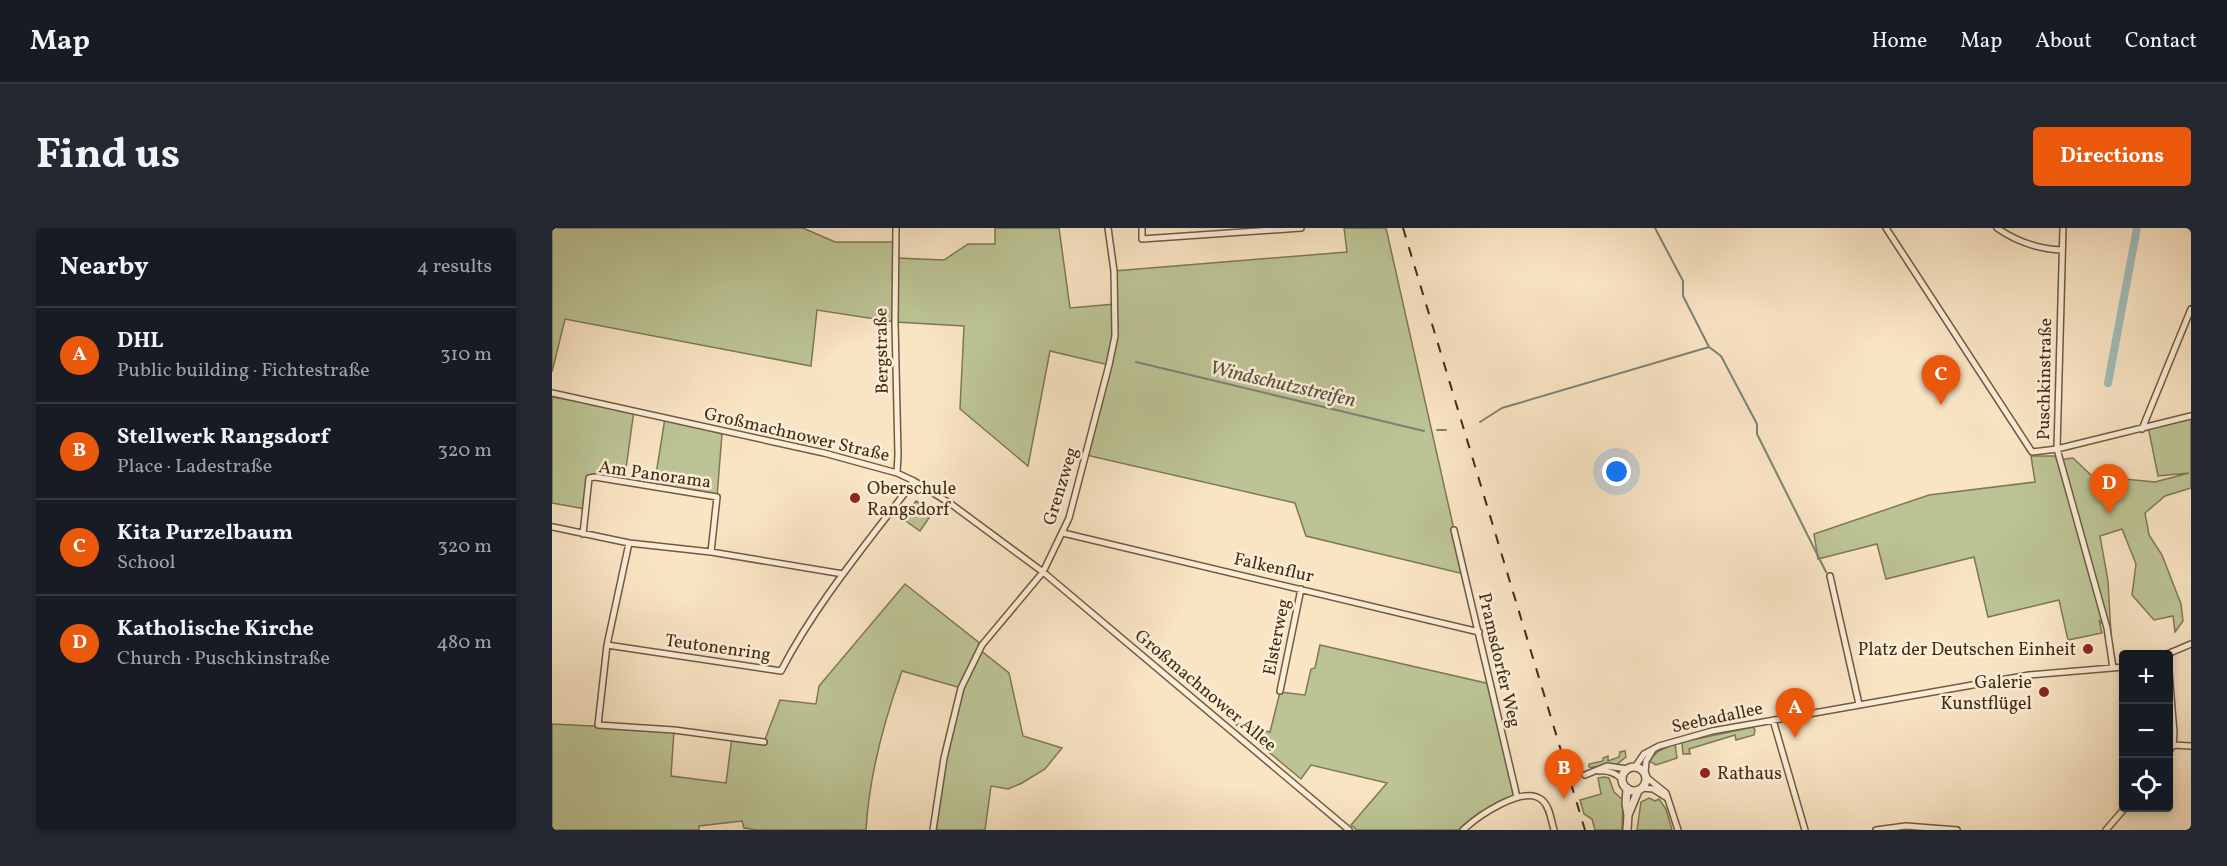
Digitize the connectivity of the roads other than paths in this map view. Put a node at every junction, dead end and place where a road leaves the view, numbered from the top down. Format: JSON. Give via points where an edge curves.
{"nodes":[{"id":1,"x":897,"y":228,"type":"edge"},
{"id":2,"x":1108,"y":228,"type":"edge"},
{"id":3,"x":1142,"y":228,"type":"edge"},
{"id":4,"x":1301,"y":228,"type":"edge"},
{"id":5,"x":1886,"y":228,"type":"edge"},
{"id":6,"x":1997,"y":228,"type":"edge"},
{"id":7,"x":2063,"y":228,"type":"edge"},
{"id":8,"x":2062,"y":250,"type":"junction"},
{"id":9,"x":2191,"y":309,"type":"edge"},
{"id":10,"x":552,"y":394,"type":"edge"},
{"id":11,"x":2191,"y":416,"type":"edge"},
{"id":12,"x":2142,"y":429,"type":"junction"},
{"id":13,"x":2057,"y":449,"type":"junction"},
{"id":14,"x":897,"y":473,"type":"junction"},
{"id":15,"x":914,"y":481,"type":"junction"},
{"id":16,"x":553,"y":527,"type":"edge"},
{"id":17,"x":1454,"y":530,"type":"dead end"},
{"id":18,"x":1063,"y":533,"type":"junction"},
{"id":19,"x":583,"y":534,"type":"junction"},
{"id":20,"x":629,"y":543,"type":"junction"},
{"id":21,"x":711,"y":552,"type":"junction"},
{"id":22,"x":1043,"y":573,"type":"junction"},
{"id":23,"x":843,"y":574,"type":"junction"},
{"id":24,"x":1830,"y":576,"type":"dead end"},
{"id":25,"x":1300,"y":589,"type":"junction"},
{"id":26,"x":1479,"y":632,"type":"junction"},
{"id":27,"x":2191,"y":644,"type":"edge"},
{"id":28,"x":607,"y":645,"type":"junction"},
{"id":29,"x":2173,"y":652,"type":"edge"},
{"id":30,"x":2119,"y":667,"type":"edge"},
{"id":31,"x":2113,"y":668,"type":"junction"},
{"id":32,"x":1280,"y":691,"type":"dead end"},
{"id":33,"x":1859,"y":704,"type":"junction"},
{"id":34,"x":2173,"y":715,"type":"edge"},
{"id":35,"x":1773,"y":720,"type":"junction"},
{"id":36,"x":764,"y":742,"type":"dead end"},
{"id":37,"x":2173,"y":745,"type":"joint"},
{"id":38,"x":2191,"y":746,"type":"edge"},
{"id":39,"x":1654,"y":749,"type":"junction"},
{"id":40,"x":1631,"y":768,"type":"junction"},
{"id":41,"x":1645,"y":775,"type":"junction"},
{"id":42,"x":1622,"y":780,"type":"junction"},
{"id":43,"x":1627,"y":788,"type":"junction"},
{"id":44,"x":1640,"y":789,"type":"junction"},
{"id":45,"x":1517,"y":797,"type":"junction"},
{"id":46,"x":1668,"y":799,"type":"junction"},
{"id":47,"x":2122,"y":812,"type":"edge"},
{"id":48,"x":1628,"y":815,"type":"junction"},
{"id":49,"x":933,"y":830,"type":"edge"},
{"id":50,"x":1349,"y":830,"type":"edge"},
{"id":51,"x":1463,"y":830,"type":"edge"},
{"id":52,"x":1554,"y":830,"type":"edge"},
{"id":53,"x":1627,"y":830,"type":"edge"},
{"id":54,"x":1678,"y":830,"type":"edge"},
{"id":55,"x":1805,"y":830,"type":"edge"},
{"id":56,"x":1876,"y":830,"type":"edge"},
{"id":57,"x":1957,"y":830,"type":"edge"},
{"id":58,"x":2106,"y":830,"type":"edge"}],
"edges":[{"from":1,"to":14,"type":"street","name":"Bergstraße"},
{"from":2,"to":18,"type":"street","name":"Grenzweg","via":[[1114,271],[1115,336]]},
{"from":3,"to":4,"type":"street","via":[[1142,239]]},
{"from":5,"to":13,"type":"street","via":[[2032,452]]},
{"from":6,"to":8,"type":"street","via":[[2025,243]]},
{"from":7,"to":8,"type":"street","name":"Puschkinstraße"},
{"from":8,"to":13,"type":"street","name":"Puschkinstraße"},
{"from":9,"to":12,"type":"street"},
{"from":10,"to":14,"type":"street","name":"Großmachnower Straße","via":[[796,446]]},
{"from":11,"to":12,"type":"street"},
{"from":12,"to":13,"type":"street"},
{"from":13,"to":31,"type":"street","name":"Puschkinstraße","via":[[2107,628]]},
{"from":14,"to":15,"type":"street","name":"Großmachnower Straße"},
{"from":15,"to":22,"type":"street","name":"Großmachnower Straße"},
{"from":15,"to":23,"type":"street","name":"Teutonenring"},
{"from":16,"to":19,"type":"street"},
{"from":17,"to":26,"type":"street","name":"Pramsdorfer Weg"},
{"from":18,"to":22,"type":"street","name":"Grenzweg"},
{"from":18,"to":25,"type":"street","name":"Falkenflur"},
{"from":19,"to":20,"type":"street"},
{"from":19,"to":21,"type":"street","name":"Am Panorama","via":[[589,478],[595,477],[717,497]]},
{"from":20,"to":21,"type":"street"},
{"from":20,"to":28,"type":"street"},
{"from":21,"to":23,"type":"street"},
{"from":22,"to":49,"type":"street","name":"Grenzweg","via":[[979,649],[961,688],[944,758]]},
{"from":22,"to":50,"type":"street","name":"Großmachnower Allee"},
{"from":23,"to":28,"type":"street","name":"Teutonenring","via":[[781,671]]},
{"from":24,"to":33,"type":"street"},
{"from":25,"to":26,"type":"street","name":"Falkenflur"},
{"from":25,"to":32,"type":"street","name":"Elsterweg"},
{"from":26,"to":45,"type":"street","name":"Pramsdorfer Weg"},
{"from":27,"to":29,"type":"street"},
{"from":28,"to":36,"type":"street","via":[[598,725]]},
{"from":30,"to":31,"type":"street","name":"Seebadallee"},
{"from":31,"to":33,"type":"street","name":"Seebadallee","via":[[2035,674]]},
{"from":33,"to":35,"type":"street","name":"Seebadallee"},
{"from":34,"to":37,"type":"street"},
{"from":35,"to":39,"type":"street","name":"Seebadallee","via":[[1703,733]]},
{"from":35,"to":55,"type":"street"},
{"from":37,"to":38,"type":"street"},
{"from":39,"to":40,"type":"street","name":"Seebadallee"},
{"from":39,"to":41,"type":"street","name":"Seebadallee","via":[[1646,761]]},
{"from":40,"to":41,"type":"street"},
{"from":40,"to":42,"type":"street","name":"Seebadallee"},
{"from":40,"to":42,"type":"street","via":[[1607,766],[1588,773],[1605,770]]},
{"from":41,"to":44,"type":"street","name":"Seebadallee","via":[[1646,783]]},
{"from":41,"to":46,"type":"street","via":[[1664,789]]},
{"from":42,"to":43,"type":"street"},
{"from":43,"to":44,"type":"street"},
{"from":43,"to":48,"type":"street"},
{"from":44,"to":46,"type":"street","via":[[1653,789]]},
{"from":44,"to":48,"type":"street","name":"Seebadallee"},
{"from":45,"to":51,"type":"street","via":[[1475,818]]},
{"from":45,"to":52,"type":"street","via":[[1540,798],[1547,806]]},
{"from":46,"to":54,"type":"street"},
{"from":47,"to":58,"type":"street"},
{"from":48,"to":53,"type":"street"},
{"from":56,"to":57,"type":"street","via":[[1906,826]]}]}
